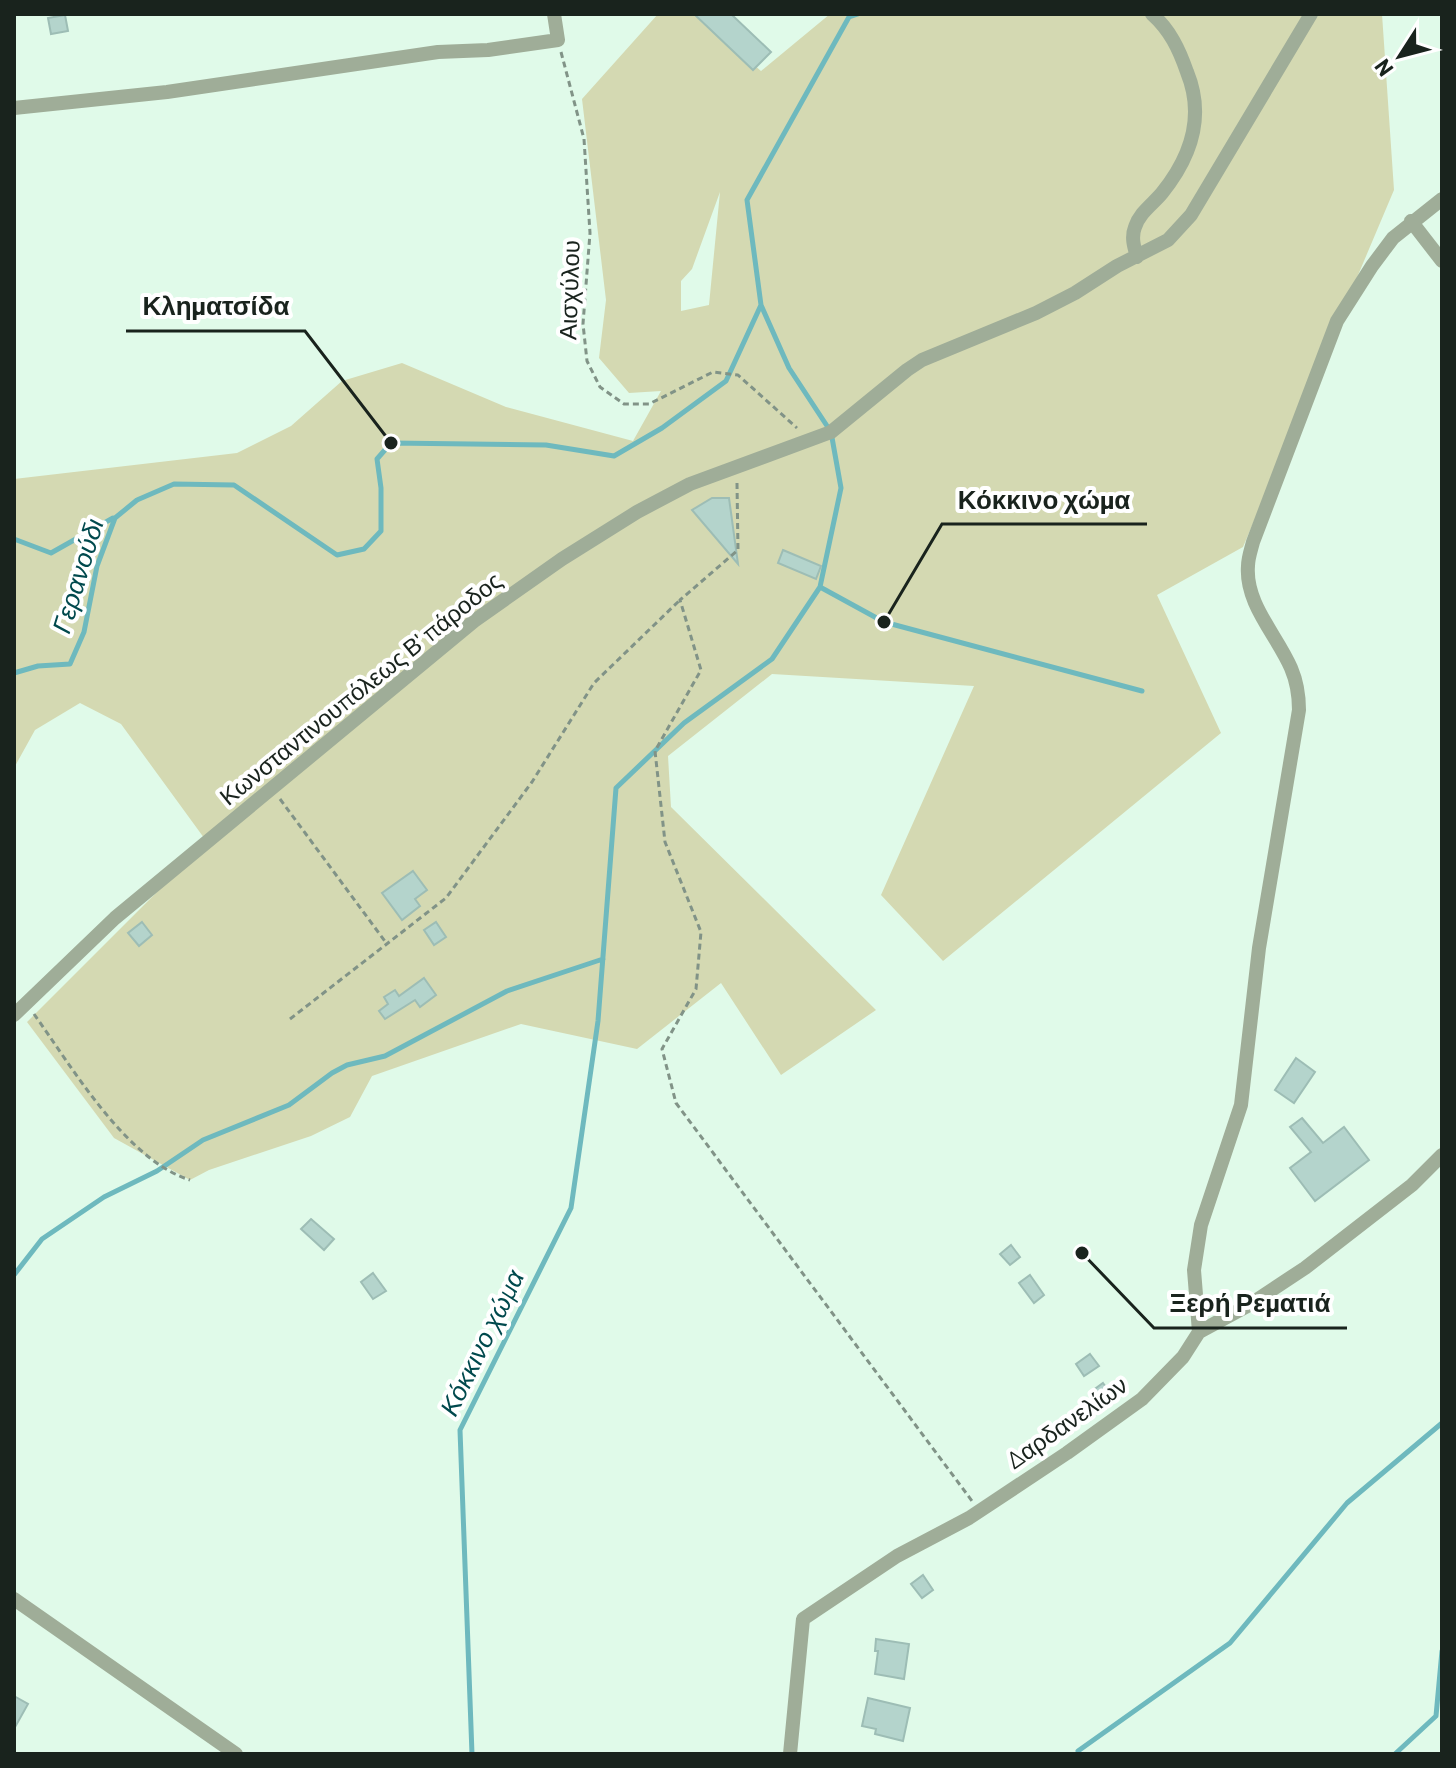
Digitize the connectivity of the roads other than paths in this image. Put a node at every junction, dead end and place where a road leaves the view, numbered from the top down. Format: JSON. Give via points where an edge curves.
{"nodes":[{"id":1,"x":554,"y":14,"type":"edge"},
{"id":2,"x":1152,"y":14,"type":"edge"},
{"id":3,"x":1311,"y":14,"type":"edge"},
{"id":4,"x":14,"y":108,"type":"edge"},
{"id":5,"x":1442,"y":199,"type":"edge"},
{"id":6,"x":1411,"y":221,"type":"junction"},
{"id":7,"x":1137,"y":257,"type":"junction"},
{"id":8,"x":1442,"y":261,"type":"edge"},
{"id":9,"x":14,"y":1015,"type":"edge"},
{"id":10,"x":1442,"y":1155,"type":"edge"},
{"id":11,"x":1199,"y":1332,"type":"junction"},
{"id":12,"x":14,"y":1599,"type":"edge"},
{"id":13,"x":236,"y":1754,"type":"edge"},
{"id":14,"x":790,"y":1754,"type":"edge"}],
"edges":[{"from":1,"to":4,"type":"street","via":[[558,40]]},
{"from":2,"to":7,"type":"street","via":[[1177,46],[1197,117],[1179,171],[1134,228]]},
{"from":3,"to":7,"type":"street","name":"Κωνσταντινουπόλεως Β' πάροδος","via":[[1191,215],[1168,240]]},
{"from":5,"to":6,"type":"street"},
{"from":6,"to":8,"type":"street"},
{"from":6,"to":11,"type":"street","via":[[1372,266],[1337,321],[1248,566],[1256,605],[1291,668],[1299,710],[1259,948],[1241,1105],[1201,1225],[1194,1270]]},
{"from":7,"to":9,"type":"street","name":"Κωνσταντινουπόλεως Β' πάροδος","via":[[1036,313],[922,360],[812,442],[690,484],[562,559],[474,621],[115,918]]},
{"from":10,"to":11,"type":"street","name":"Δαρδανελίων","via":[[1412,1185],[1305,1268]]},
{"from":11,"to":14,"type":"street","name":"Δαρδανελίων","via":[[1183,1357],[1142,1399],[979,1511],[897,1556],[803,1619]]},
{"from":12,"to":13,"type":"street"}]}
